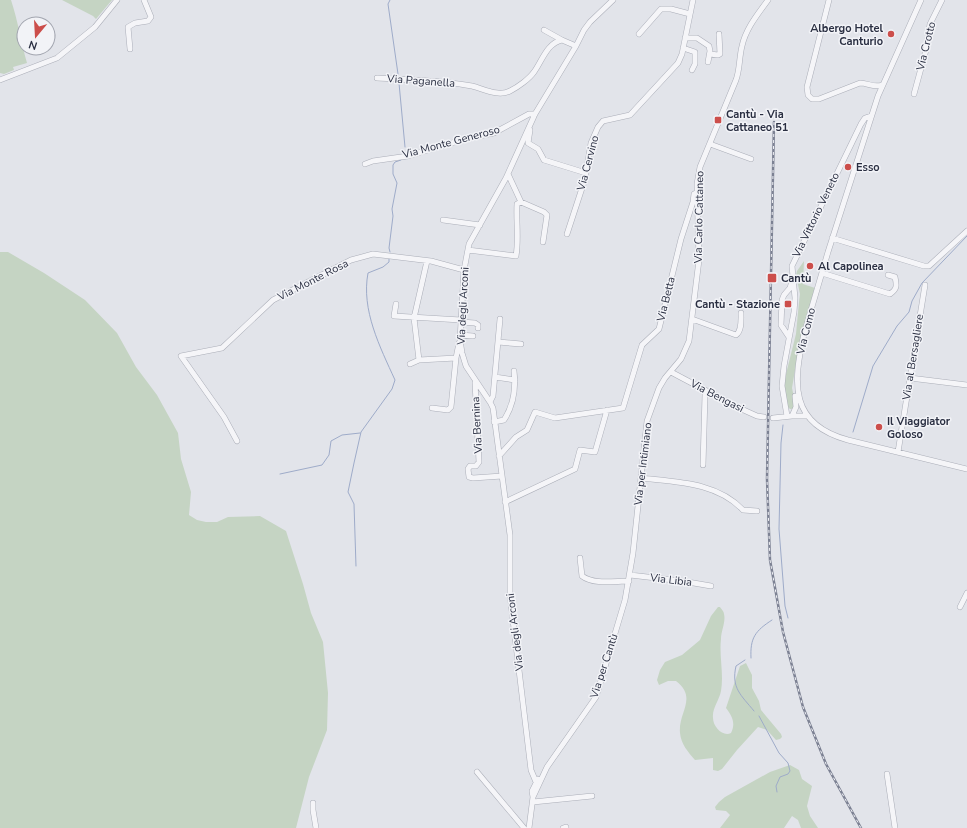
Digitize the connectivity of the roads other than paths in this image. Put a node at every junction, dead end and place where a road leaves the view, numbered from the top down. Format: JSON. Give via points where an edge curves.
{"nodes":[{"id":1,"x":117,"y":0,"type":"edge"},
{"id":2,"x":144,"y":0,"type":"edge"},
{"id":3,"x":693,"y":0,"type":"edge"},
{"id":4,"x":768,"y":0,"type":"edge"},
{"id":5,"x":829,"y":0,"type":"edge"},
{"id":6,"x":921,"y":0,"type":"edge"},
{"id":7,"x":942,"y":0,"type":"edge"},
{"id":8,"x":610,"y":1,"type":"edge"},
{"id":9,"x":690,"y":14,"type":"junction"},
{"id":10,"x":544,"y":30,"type":"dead end"},
{"id":11,"x":639,"y":34,"type":"dead end"},
{"id":12,"x":719,"y":34,"type":"dead end"},
{"id":13,"x":685,"y":38,"type":"junction"},
{"id":14,"x":562,"y":40,"type":"junction"},
{"id":15,"x":576,"y":46,"type":"junction"},
{"id":16,"x":683,"y":48,"type":"junction"},
{"id":17,"x":130,"y":49,"type":"dead end"},
{"id":18,"x":710,"y":54,"type":"junction"},
{"id":19,"x":708,"y":62,"type":"dead end"},
{"id":20,"x":692,"y":70,"type":"dead end"},
{"id":21,"x":377,"y":78,"type":"dead end"},
{"id":22,"x":0,"y":80,"type":"edge"},
{"id":23,"x":869,"y":84,"type":"junction"},
{"id":24,"x":882,"y":85,"type":"junction"},
{"id":25,"x":914,"y":94,"type":"dead end"},
{"id":26,"x":878,"y":96,"type":"junction"},
{"id":27,"x":535,"y":114,"type":"junction"},
{"id":28,"x":871,"y":116,"type":"junction"},
{"id":29,"x":531,"y":123,"type":"junction"},
{"id":30,"x":710,"y":144,"type":"junction"},
{"id":31,"x":751,"y":159,"type":"dead end"},
{"id":32,"x":365,"y":164,"type":"dead end"},
{"id":33,"x":586,"y":173,"type":"junction"},
{"id":34,"x":508,"y":174,"type":"junction"},
{"id":35,"x":698,"y":192,"type":"junction"},
{"id":36,"x":521,"y":202,"type":"junction"},
{"id":37,"x":443,"y":220,"type":"dead end"},
{"id":38,"x":480,"y":225,"type":"junction"},
{"id":39,"x":967,"y":231,"type":"edge"},
{"id":40,"x":567,"y":234,"type":"dead end"},
{"id":41,"x":832,"y":238,"type":"junction"},
{"id":42,"x":543,"y":242,"type":"dead end"},
{"id":43,"x":468,"y":250,"type":"junction"},
{"id":44,"x":427,"y":261,"type":"junction"},
{"id":45,"x":464,"y":270,"type":"junction"},
{"id":46,"x":822,"y":273,"type":"junction"},
{"id":47,"x":888,"y":275,"type":"dead end"},
{"id":48,"x":793,"y":277,"type":"junction"},
{"id":49,"x":925,"y":285,"type":"dead end"},
{"id":50,"x":396,"y":304,"type":"dead end"},
{"id":51,"x":742,"y":313,"type":"dead end"},
{"id":52,"x":414,"y":318,"type":"junction"},
{"id":53,"x":500,"y":318,"type":"dead end"},
{"id":54,"x":692,"y":319,"type":"junction"},
{"id":55,"x":461,"y":321,"type":"junction"},
{"id":56,"x":478,"y":328,"type":"dead end"},
{"id":57,"x":473,"y":336,"type":"dead end"},
{"id":58,"x":460,"y":338,"type":"junction"},
{"id":59,"x":790,"y":338,"type":"junction"},
{"id":60,"x":498,"y":342,"type":"junction"},
{"id":61,"x":521,"y":344,"type":"dead end"},
{"id":62,"x":456,"y":358,"type":"junction"},
{"id":63,"x":418,"y":360,"type":"junction"},
{"id":64,"x":410,"y":364,"type":"dead end"},
{"id":65,"x":514,"y":371,"type":"dead end"},
{"id":66,"x":671,"y":372,"type":"junction"},
{"id":67,"x":495,"y":378,"type":"junction"},
{"id":68,"x":910,"y":378,"type":"junction"},
{"id":69,"x":515,"y":380,"type":"junction"},
{"id":70,"x":475,"y":381,"type":"junction"},
{"id":71,"x":797,"y":383,"type":"junction"},
{"id":72,"x":967,"y":385,"type":"edge"},
{"id":73,"x":706,"y":391,"type":"junction"},
{"id":74,"x":490,"y":402,"type":"junction"},
{"id":75,"x":432,"y":408,"type":"dead end"},
{"id":76,"x":607,"y":410,"type":"junction"},
{"id":77,"x":807,"y":414,"type":"junction"},
{"id":78,"x":790,"y":416,"type":"junction"},
{"id":79,"x":764,"y":417,"type":"dead end"},
{"id":80,"x":773,"y":418,"type":"dead end"},
{"id":81,"x":494,"y":422,"type":"junction"},
{"id":82,"x":238,"y":441,"type":"dead end"},
{"id":83,"x":898,"y":452,"type":"junction"},
{"id":84,"x":499,"y":456,"type":"junction"},
{"id":85,"x":703,"y":465,"type":"dead end"},
{"id":86,"x":967,"y":469,"type":"edge"},
{"id":87,"x":502,"y":476,"type":"junction"},
{"id":88,"x":641,"y":478,"type":"junction"},
{"id":89,"x":505,"y":502,"type":"junction"},
{"id":90,"x":757,"y":511,"type":"dead end"},
{"id":91,"x":635,"y":538,"type":"joint"},
{"id":92,"x":580,"y":558,"type":"dead end"},
{"id":93,"x":629,"y":578,"type":"junction"},
{"id":94,"x":711,"y":586,"type":"dead end"},
{"id":95,"x":967,"y":593,"type":"edge"},
{"id":96,"x":960,"y":607,"type":"dead end"},
{"id":97,"x":547,"y":767,"type":"junction"},
{"id":98,"x":532,"y":771,"type":"junction"},
{"id":99,"x":477,"y":772,"type":"dead end"},
{"id":100,"x":542,"y":772,"type":"junction"},
{"id":101,"x":887,"y":774,"type":"dead end"},
{"id":102,"x":538,"y":783,"type":"junction"},
{"id":103,"x":592,"y":796,"type":"dead end"},
{"id":104,"x":533,"y":800,"type":"junction"},
{"id":105,"x":313,"y":803,"type":"dead end"},
{"id":106,"x":316,"y":828,"type":"edge"},
{"id":107,"x":524,"y":828,"type":"edge"},
{"id":108,"x":529,"y":828,"type":"edge"},
{"id":109,"x":563,"y":828,"type":"edge"},
{"id":110,"x":566,"y":828,"type":"edge"},
{"id":111,"x":895,"y":828,"type":"edge"}],
"edges":[{"from":1,"to":22,"type":"street","via":[[95,27],[57,58]]},
{"from":2,"to":17,"type":"street","via":[[151,17],[148,22],[135,23],[128,27]]},
{"from":3,"to":9,"type":"street","name":"Via Cervino"},
{"from":4,"to":30,"type":"street","name":"Via Carlo Cattaneo","via":[[743,40],[738,74]]},
{"from":5,"to":23,"type":"street","via":[[807,87],[808,95],[812,99],[819,99],[860,83]]},
{"from":6,"to":24,"type":"street","name":"Via Como"},
{"from":7,"to":25,"type":"street","name":"Via Crotto","via":[[930,24]]},
{"from":8,"to":15,"type":"street","name":"Via degli Arconi","via":[[590,22]]},
{"from":9,"to":11,"type":"street","via":[[661,9]]},
{"from":9,"to":13,"type":"street","name":"Via Cervino"},
{"from":10,"to":14,"type":"street"},
{"from":12,"to":18,"type":"street","via":[[720,54]]},
{"from":13,"to":16,"type":"street","name":"Via Cervino"},
{"from":13,"to":18,"type":"street","via":[[703,41],[709,46]]},
{"from":14,"to":15,"type":"street"},
{"from":14,"to":21,"type":"street","name":"Via Paganella","via":[[547,51],[532,74],[505,93],[438,81]]},
{"from":15,"to":27,"type":"street","name":"Via degli Arconi"},
{"from":16,"to":20,"type":"street","via":[[695,52]]},
{"from":16,"to":33,"type":"street","name":"Via Cervino","via":[[678,63],[630,115],[599,124],[591,143]]},
{"from":18,"to":19,"type":"street"},
{"from":23,"to":24,"type":"street"},
{"from":23,"to":26,"type":"street"},
{"from":24,"to":26,"type":"street","name":"Via Como"},
{"from":26,"to":28,"type":"street","name":"Via Como"},
{"from":27,"to":29,"type":"street","name":"Via degli Arconi"},
{"from":27,"to":32,"type":"street","name":"Via Monte Generoso","via":[[529,114],[494,133],[408,156]]},
{"from":28,"to":41,"type":"street","name":"Via Como"},
{"from":28,"to":48,"type":"street","name":"Via Vittorio Veneto","via":[[865,118],[861,124],[794,261]]},
{"from":29,"to":33,"type":"street","via":[[528,143],[538,150],[544,160]]},
{"from":29,"to":34,"type":"street","name":"Via degli Arconi"},
{"from":30,"to":31,"type":"street"},
{"from":30,"to":35,"type":"street","name":"Via Carlo Cattaneo","via":[[700,167]]},
{"from":33,"to":40,"type":"street","name":"Via Cervino"},
{"from":34,"to":36,"type":"street"},
{"from":34,"to":38,"type":"street","name":"Via degli Arconi"},
{"from":35,"to":54,"type":"street","name":"Via Carlo Cattaneo","via":[[699,260]]},
{"from":35,"to":76,"type":"street","name":"Via Betta","via":[[694,194],[694,202],[681,240],[659,329],[642,345],[623,408]]},
{"from":36,"to":42,"type":"street","via":[[547,215]]},
{"from":36,"to":43,"type":"street","via":[[517,211],[516,256]]},
{"from":37,"to":38,"type":"street"},
{"from":38,"to":43,"type":"street","name":"Via degli Arconi"},
{"from":39,"to":41,"type":"street","via":[[929,266]]},
{"from":41,"to":46,"type":"street","name":"Via Como"},
{"from":43,"to":45,"type":"street","name":"Via degli Arconi"},
{"from":44,"to":45,"type":"street","name":"Via Monte Rosa"},
{"from":44,"to":52,"type":"street"},
{"from":44,"to":82,"type":"street","name":"Via Monte Rosa","via":[[373,254],[351,260],[273,300],[222,348],[180,356]]},
{"from":45,"to":55,"type":"street","name":"Via degli Arconi"},
{"from":46,"to":47,"type":"street","via":[[890,294],[896,290],[897,285],[895,277]]},
{"from":46,"to":71,"type":"street","name":"Via Como","via":[[804,334]]},
{"from":48,"to":59,"type":"street","name":"Via Vittorio Veneto","via":[[795,298]]},
{"from":48,"to":59,"type":"street","name":"Via Vittorio Veneto","via":[[782,298],[781,325]]},
{"from":49,"to":68,"type":"street","name":"Via al Bersagliere"},
{"from":50,"to":52,"type":"street","via":[[394,316]]},
{"from":51,"to":54,"type":"street","via":[[740,330],[736,335]]},
{"from":52,"to":55,"type":"street"},
{"from":52,"to":63,"type":"street"},
{"from":53,"to":60,"type":"street"},
{"from":54,"to":66,"type":"street","name":"Via Carlo Cattaneo","via":[[687,348]]},
{"from":55,"to":56,"type":"street","via":[[475,323]]},
{"from":55,"to":58,"type":"street","name":"Via degli Arconi"},
{"from":57,"to":58,"type":"street"},
{"from":58,"to":62,"type":"street"},
{"from":58,"to":70,"type":"street","name":"Via degli Arconi","via":[[466,366]]},
{"from":59,"to":78,"type":"street","name":"Via Vittorio Veneto","via":[[782,386]]},
{"from":60,"to":61,"type":"street"},
{"from":60,"to":67,"type":"street"},
{"from":62,"to":63,"type":"street"},
{"from":62,"to":75,"type":"street","via":[[451,407],[448,410]]},
{"from":63,"to":64,"type":"street"},
{"from":65,"to":69,"type":"street"},
{"from":66,"to":73,"type":"street","name":"Via Bengasi"},
{"from":66,"to":88,"type":"street","name":"Via per Intimiano","via":[[659,388],[647,421]]},
{"from":67,"to":69,"type":"street"},
{"from":67,"to":74,"type":"street"},
{"from":68,"to":72,"type":"street"},
{"from":68,"to":83,"type":"street","name":"Via al Bersagliere"},
{"from":69,"to":81,"type":"street","via":[[513,399],[507,416],[504,420]]},
{"from":70,"to":74,"type":"street","name":"Via degli Arconi"},
{"from":70,"to":87,"type":"street","name":"Via Bernina","via":[[479,462],[476,466],[468,468],[469,477]]},
{"from":71,"to":77,"type":"street","name":"Via Como","via":[[799,398]]},
{"from":71,"to":78,"type":"street","via":[[794,390],[796,407]]},
{"from":73,"to":79,"type":"street","name":"Via Bengasi"},
{"from":73,"to":85,"type":"street"},
{"from":74,"to":81,"type":"street","name":"Via degli Arconi"},
{"from":76,"to":84,"type":"street","name":"Via Betta","via":[[555,418],[535,412],[527,430],[516,437]]},
{"from":76,"to":89,"type":"street","via":[[595,452],[580,450],[575,469]]},
{"from":77,"to":78,"type":"street","via":[[800,412]]},
{"from":77,"to":83,"type":"street","name":"Via Como","via":[[824,430],[835,436]]},
{"from":78,"to":80,"type":"street"},
{"from":81,"to":84,"type":"street","name":"Via degli Arconi"},
{"from":83,"to":86,"type":"street","name":"Via Como"},
{"from":84,"to":87,"type":"street","name":"Via degli Arconi"},
{"from":87,"to":89,"type":"street","name":"Via degli Arconi"},
{"from":88,"to":90,"type":"street","via":[[701,485],[735,502],[743,510]]},
{"from":88,"to":91,"type":"street","name":"Via per Intimiano"},
{"from":89,"to":98,"type":"street","name":"Via degli Arconi","via":[[510,535],[510,595]]},
{"from":91,"to":93,"type":"street","name":"Via per Cantù"},
{"from":92,"to":93,"type":"street","name":"Via Libia","via":[[582,576],[587,580],[598,582]]},
{"from":93,"to":94,"type":"street","name":"Via Libia","via":[[682,581]]},
{"from":93,"to":97,"type":"street","name":"Via per Cantù","via":[[625,600],[596,697]]},
{"from":95,"to":96,"type":"street"},
{"from":97,"to":100,"type":"street"},
{"from":97,"to":102,"type":"street","name":"Via per Cantù"},
{"from":98,"to":100,"type":"street","via":[[535,774]]},
{"from":98,"to":102,"type":"street","name":"Via degli Arconi"},
{"from":99,"to":107,"type":"street"},
{"from":100,"to":102,"type":"street"},
{"from":101,"to":111,"type":"street"},
{"from":102,"to":104,"type":"street","via":[[532,792]]},
{"from":103,"to":104,"type":"street"},
{"from":104,"to":108,"type":"street"},
{"from":105,"to":106,"type":"street"},
{"from":109,"to":110,"type":"street"}]}
